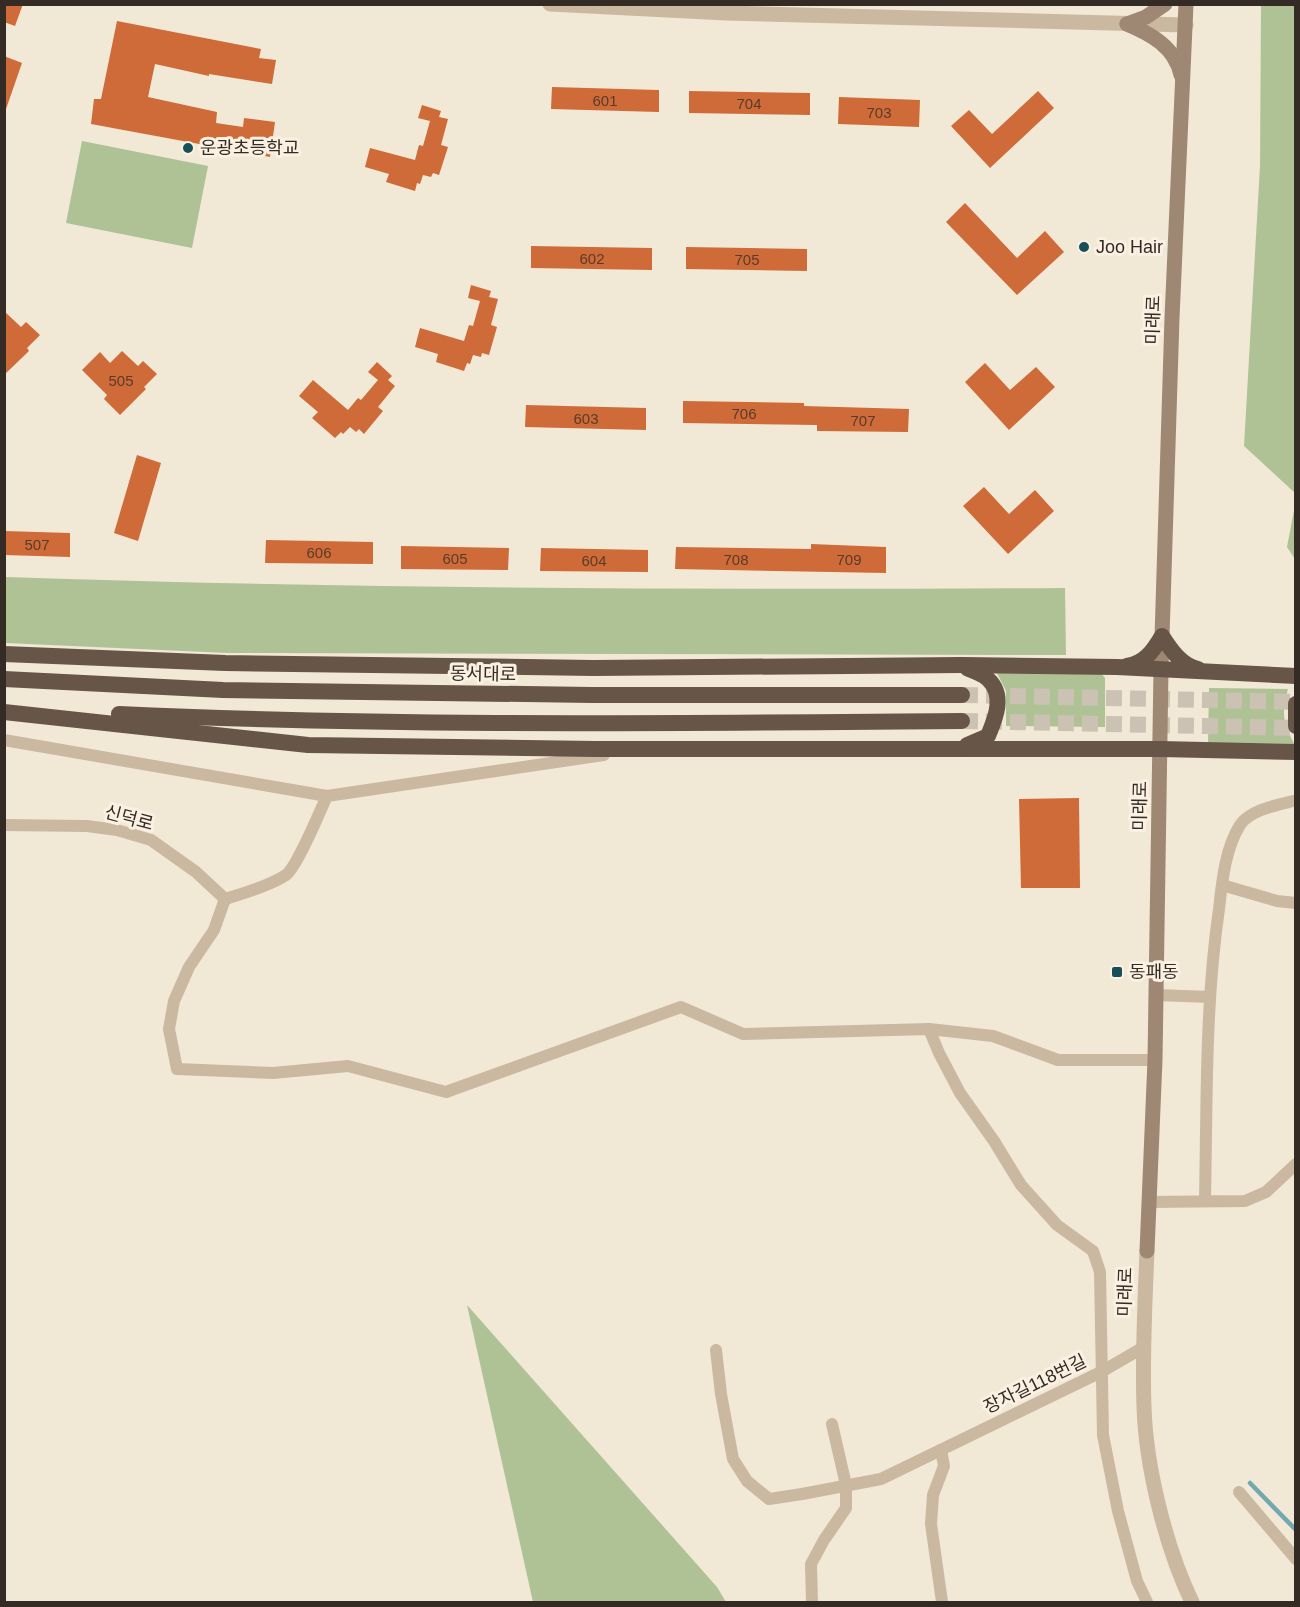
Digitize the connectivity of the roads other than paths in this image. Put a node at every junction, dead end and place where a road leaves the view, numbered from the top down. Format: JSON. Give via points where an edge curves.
{"nodes":[{"id":1,"x":550,"y":4,"type":"edge"},
{"id":2,"x":1166,"y":4,"type":"edge"},
{"id":3,"x":1186,"y":4,"type":"edge"},
{"id":4,"x":727,"y":9,"type":"edge"},
{"id":5,"x":1127,"y":24,"type":"junction"},
{"id":6,"x":1186,"y":25,"type":"junction"},
{"id":7,"x":1183,"y":88,"type":"junction"},
{"id":8,"x":1162,"y":636,"type":"junction"},
{"id":9,"x":4,"y":654,"type":"edge"},
{"id":10,"x":962,"y":665,"type":"junction"},
{"id":11,"x":1117,"y":667,"type":"junction"},
{"id":12,"x":1161,"y":669,"type":"junction"},
{"id":13,"x":1211,"y":672,"type":"junction"},
{"id":14,"x":1296,"y":676,"type":"edge"},
{"id":15,"x":4,"y":679,"type":"edge"},
{"id":16,"x":962,"y":695,"type":"tunnel mouth"},
{"id":17,"x":1296,"y":704,"type":"edge"},
{"id":18,"x":4,"y":710,"type":"edge"},
{"id":19,"x":962,"y":721,"type":"tunnel mouth"},
{"id":20,"x":1296,"y":726,"type":"edge"},
{"id":21,"x":4,"y":740,"type":"edge"},
{"id":22,"x":960,"y":748,"type":"junction"},
{"id":23,"x":642,"y":749,"type":"junction"},
{"id":24,"x":1160,"y":749,"type":"junction"},
{"id":25,"x":1296,"y":752,"type":"edge"},
{"id":26,"x":327,"y":796,"type":"junction"},
{"id":27,"x":1293,"y":801,"type":"dead end"},
{"id":28,"x":4,"y":825,"type":"edge"},
{"id":29,"x":1222,"y":885,"type":"junction"},
{"id":30,"x":225,"y":899,"type":"junction"},
{"id":31,"x":1296,"y":903,"type":"edge"},
{"id":32,"x":1156,"y":995,"type":"junction"},
{"id":33,"x":1210,"y":997,"type":"junction"},
{"id":34,"x":929,"y":1029,"type":"junction"},
{"id":35,"x":1155,"y":1059,"type":"junction"},
{"id":36,"x":1296,"y":1164,"type":"edge"},
{"id":37,"x":1206,"y":1200,"type":"junction"},
{"id":38,"x":1149,"y":1202,"type":"junction"},
{"id":39,"x":1147,"y":1251,"type":"joint"},
{"id":40,"x":1144,"y":1347,"type":"junction"},
{"id":41,"x":716,"y":1350,"type":"dead end"},
{"id":42,"x":1101,"y":1372,"type":"junction"},
{"id":43,"x":832,"y":1424,"type":"dead end"},
{"id":44,"x":940,"y":1450,"type":"junction"},
{"id":45,"x":846,"y":1485,"type":"junction"},
{"id":46,"x":1239,"y":1492,"type":"dead end"},
{"id":47,"x":1296,"y":1559,"type":"edge"},
{"id":48,"x":812,"y":1602,"type":"edge"},
{"id":49,"x":942,"y":1602,"type":"edge"},
{"id":50,"x":1147,"y":1602,"type":"edge"},
{"id":51,"x":1192,"y":1602,"type":"edge"}],
"edges":[{"from":1,"to":4,"type":"street"},
{"from":2,"to":5,"type":"main road"},
{"from":3,"to":6,"type":"main road","name":"미래로"},
{"from":4,"to":5,"type":"street"},
{"from":5,"to":6,"type":"street"},
{"from":5,"to":7,"type":"main road","via":[[1160,40],[1180,69]]},
{"from":6,"to":7,"type":"main road","name":"미래로"},
{"from":7,"to":8,"type":"main road","name":"미래로"},
{"from":8,"to":11,"type":"highway","via":[[1144,659]]},
{"from":8,"to":12,"type":"main road","name":"미래로"},
{"from":8,"to":13,"type":"highway","via":[[1182,661]]},
{"from":9,"to":10,"type":"highway","via":[[225,663],[583,668]]},
{"from":10,"to":11,"type":"highway"},
{"from":10,"to":22,"type":"highway","via":[[988,678],[998,694],[998,713],[988,736]]},
{"from":11,"to":12,"type":"highway"},
{"from":12,"to":13,"type":"highway"},
{"from":12,"to":24,"type":"main road","name":"미래로"},
{"from":13,"to":14,"type":"highway"},
{"from":15,"to":16,"type":"highway","name":"동서대로","via":[[223,690]]},
{"from":17,"to":20,"type":"highway"},
{"from":18,"to":19,"type":"highway","via":[[235,719],[594,724]]},
{"from":18,"to":23,"type":"highway","via":[[308,745]]},
{"from":21,"to":26,"type":"street"},
{"from":22,"to":23,"type":"highway"},
{"from":22,"to":24,"type":"highway"},
{"from":23,"to":26,"type":"street"},
{"from":24,"to":25,"type":"highway"},
{"from":24,"to":32,"type":"main road","name":"미래로"},
{"from":26,"to":30,"type":"street","via":[[287,874]]},
{"from":27,"to":29,"type":"street","via":[[1266,807],[1241,824],[1228,855]]},
{"from":28,"to":30,"type":"street","name":"신덕로","via":[[87,826],[151,840],[196,872]]},
{"from":29,"to":31,"type":"street"},
{"from":29,"to":33,"type":"street"},
{"from":30,"to":34,"type":"street","via":[[214,930],[189,967],[174,1001],[169,1029],[177,1069],[273,1073],[348,1066],[446,1092],[681,1007],[743,1034]]},
{"from":32,"to":33,"type":"street"},
{"from":32,"to":35,"type":"main road","name":"미래로"},
{"from":33,"to":37,"type":"street"},
{"from":34,"to":35,"type":"street","via":[[993,1036],[1058,1060]]},
{"from":34,"to":42,"type":"street","via":[[960,1093],[1021,1185],[1057,1225],[1093,1251],[1100,1272]]},
{"from":35,"to":38,"type":"main road","name":"미래로"},
{"from":36,"to":37,"type":"street","via":[[1266,1192],[1245,1201]]},
{"from":37,"to":38,"type":"street"},
{"from":38,"to":39,"type":"main road","name":"미래로"},
{"from":39,"to":40,"type":"street","name":"미래로"},
{"from":40,"to":42,"type":"street","name":"장자길118번길"},
{"from":40,"to":51,"type":"street","name":"미래로","via":[[1149,1452],[1166,1532]]},
{"from":41,"to":45,"type":"street","name":"장자길118번길","via":[[733,1459],[747,1480],[769,1498]]},
{"from":42,"to":44,"type":"street","name":"장자길118번길"},
{"from":42,"to":50,"type":"street","via":[[1103,1435],[1118,1511],[1137,1581]]},
{"from":43,"to":45,"type":"street"},
{"from":44,"to":45,"type":"street","name":"장자길118번길","via":[[881,1479]]},
{"from":44,"to":49,"type":"street","via":[[944,1467],[933,1495],[931,1524]]},
{"from":45,"to":48,"type":"street","via":[[846,1508],[811,1564]]},
{"from":46,"to":47,"type":"street"}]}
